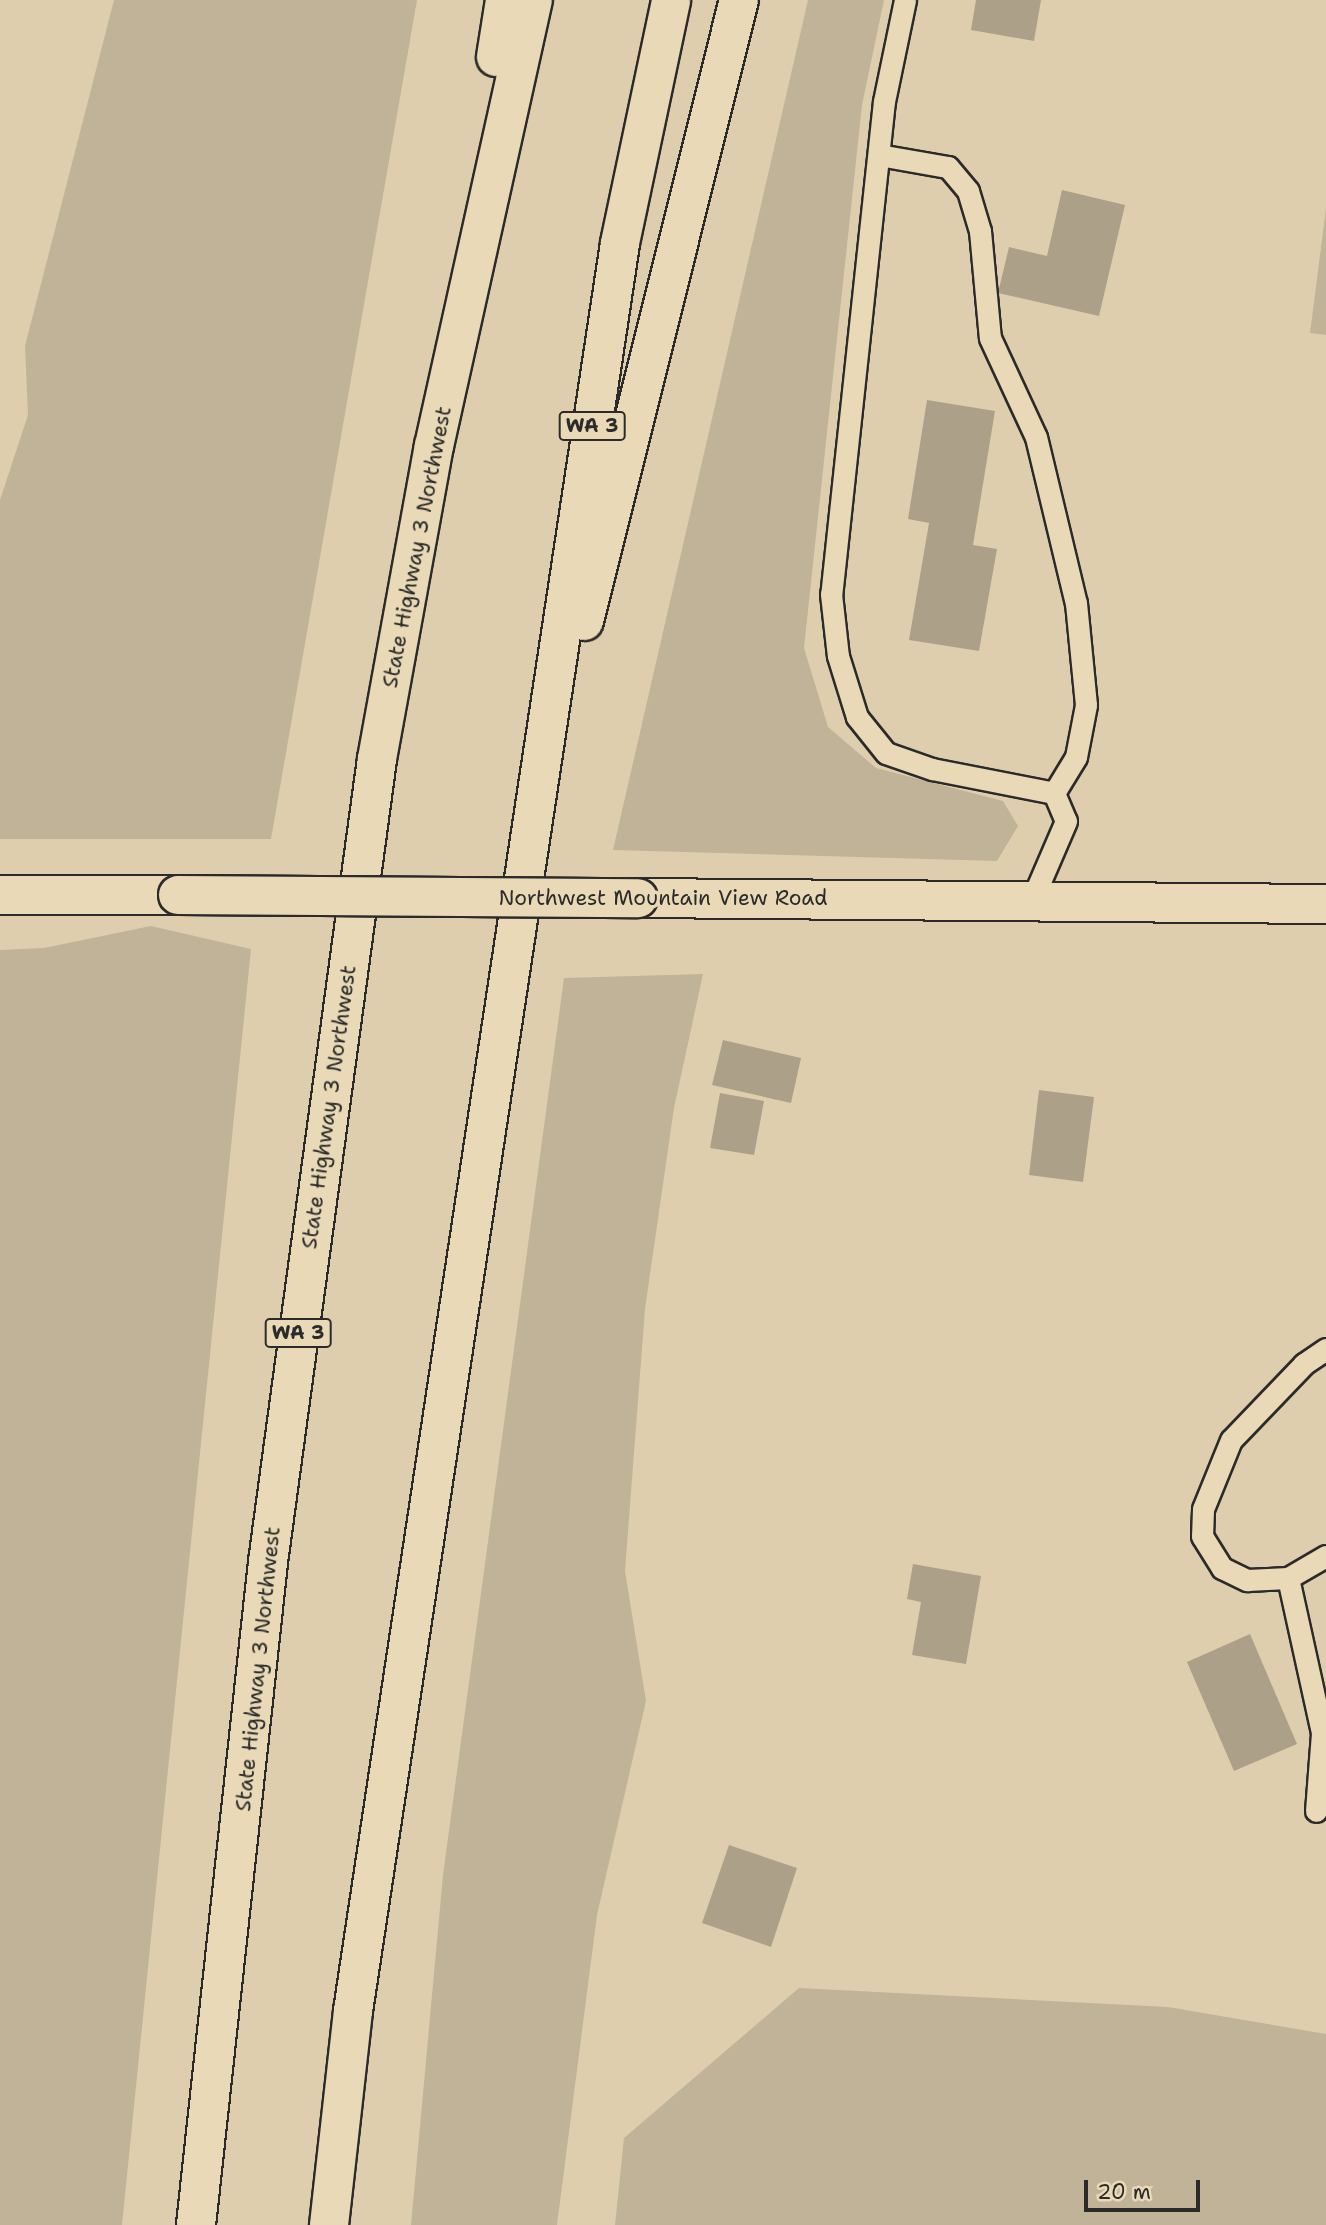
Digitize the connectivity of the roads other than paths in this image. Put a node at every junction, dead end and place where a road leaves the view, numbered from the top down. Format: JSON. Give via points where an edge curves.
{"nodes":[{"id":1,"x":505,"y":0,"type":"edge"},
{"id":2,"x":533,"y":0,"type":"edge"},
{"id":3,"x":671,"y":0,"type":"edge"},
{"id":4,"x":739,"y":0,"type":"edge"},
{"id":5,"x":905,"y":0,"type":"edge"},
{"id":6,"x":879,"y":155,"type":"junction"},
{"id":7,"x":434,"y":446,"type":"junction"},
{"id":8,"x":1054,"y":793,"type":"junction"},
{"id":9,"x":526,"y":854,"type":"junction"},
{"id":10,"x":0,"y":895,"type":"edge"},
{"id":11,"x":1032,"y":901,"type":"junction"},
{"id":12,"x":1326,"y":905,"type":"edge"},
{"id":13,"x":1326,"y":1349,"type":"edge"},
{"id":14,"x":1326,"y":1556,"type":"edge"},
{"id":15,"x":1287,"y":1578,"type":"junction"},
{"id":16,"x":1316,"y":1811,"type":"dead end"},
{"id":17,"x":196,"y":2225,"type":"edge"},
{"id":18,"x":330,"y":2225,"type":"edge"}],
"edges":[{"from":1,"to":7,"type":"main road"},
{"from":2,"to":7,"type":"main road","name":"State Highway 3 Northwest","number":"WA 3"},
{"from":3,"to":9,"type":"main road","number":"WA 3","via":[[620,243]]},
{"from":4,"to":9,"type":"main road"},
{"from":5,"to":6,"type":"lane"},
{"from":6,"to":8,"type":"lane","via":[[948,167],[968,191],[980,231],[990,338],[1036,437],[1076,603],[1086,705],[1076,757]]},
{"from":6,"to":8,"type":"lane","via":[[831,594],[838,656],[857,717],[886,753],[932,769]]},
{"from":7,"to":17,"type":"main road","name":"State Highway 3 Northwest","number":"WA 3","via":[[377,759],[336,1048],[268,1562]]},
{"from":8,"to":11,"type":"lane","via":[[1066,821]]},
{"from":9,"to":18,"type":"main road","number":"WA 3","via":[[355,1997]]},
{"from":10,"to":11,"type":"main road","name":"Northwest Mountain View Road","bridge":true},
{"from":11,"to":12,"type":"main road","name":"Northwest Mountain View Road"},
{"from":13,"to":15,"type":"lane","via":[[1304,1364],[1231,1440],[1203,1509],[1202,1536],[1222,1568],[1247,1580]]},
{"from":14,"to":15,"type":"lane"},
{"from":15,"to":16,"type":"lane","via":[[1322,1733]]}]}
